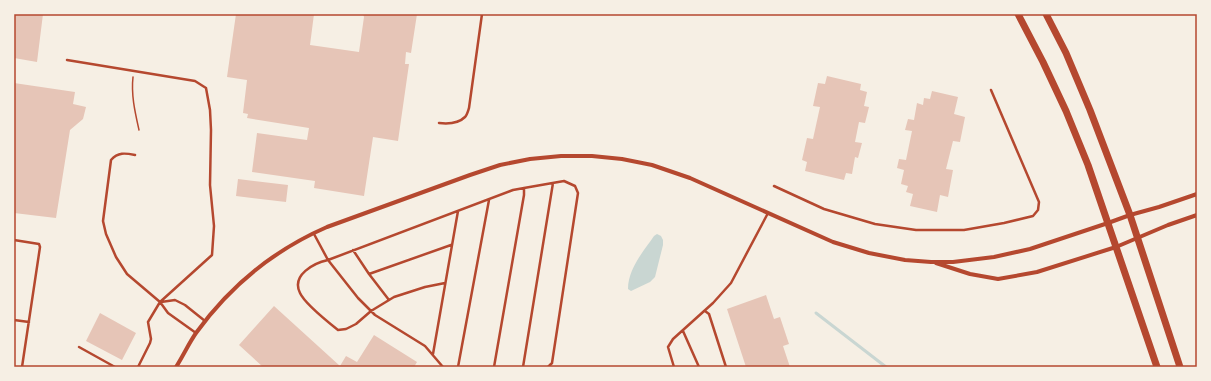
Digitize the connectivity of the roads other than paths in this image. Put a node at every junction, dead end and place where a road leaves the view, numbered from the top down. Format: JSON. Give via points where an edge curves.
{"nodes":[{"id":1,"x":482,"y":14,"type":"edge"},
{"id":2,"x":1018,"y":14,"type":"edge"},
{"id":3,"x":1046,"y":14,"type":"edge"},
{"id":4,"x":67,"y":60,"type":"dead end"},
{"id":5,"x":991,"y":90,"type":"dead end"},
{"id":6,"x":439,"y":123,"type":"dead end"},
{"id":7,"x":135,"y":155,"type":"dead end"},
{"id":8,"x":553,"y":183,"type":"junction"},
{"id":9,"x":774,"y":186,"type":"dead end"},
{"id":10,"x":524,"y":188,"type":"junction"},
{"id":11,"x":1197,"y":194,"type":"edge"},
{"id":12,"x":489,"y":199,"type":"junction"},
{"id":13,"x":458,"y":211,"type":"junction"},
{"id":14,"x":768,"y":213,"type":"junction"},
{"id":15,"x":1130,"y":214,"type":"junction"},
{"id":16,"x":1197,"y":215,"type":"edge"},
{"id":17,"x":1108,"y":223,"type":"junction"},
{"id":18,"x":313,"y":233,"type":"junction"},
{"id":19,"x":1138,"y":238,"type":"junction"},
{"id":20,"x":14,"y":240,"type":"edge"},
{"id":21,"x":452,"y":244,"type":"junction"},
{"id":22,"x":1116,"y":247,"type":"junction"},
{"id":23,"x":352,"y":250,"type":"junction"},
{"id":24,"x":328,"y":260,"type":"junction"},
{"id":25,"x":932,"y":262,"type":"junction"},
{"id":26,"x":369,"y":274,"type":"junction"},
{"id":27,"x":445,"y":283,"type":"junction"},
{"id":28,"x":389,"y":300,"type":"junction"},
{"id":29,"x":160,"y":302,"type":"junction"},
{"id":30,"x":371,"y":311,"type":"junction"},
{"id":31,"x":705,"y":311,"type":"junction"},
{"id":32,"x":14,"y":320,"type":"edge"},
{"id":33,"x":29,"y":322,"type":"junction"},
{"id":34,"x":205,"y":322,"type":"junction"},
{"id":35,"x":683,"y":331,"type":"junction"},
{"id":36,"x":196,"y":333,"type":"junction"},
{"id":37,"x":79,"y":347,"type":"dead end"},
{"id":38,"x":433,"y":355,"type":"junction"},
{"id":39,"x":22,"y":367,"type":"edge"},
{"id":40,"x":115,"y":367,"type":"edge"},
{"id":41,"x":138,"y":367,"type":"edge"},
{"id":42,"x":176,"y":367,"type":"edge"},
{"id":43,"x":443,"y":367,"type":"edge"},
{"id":44,"x":458,"y":367,"type":"edge"},
{"id":45,"x":494,"y":367,"type":"edge"},
{"id":46,"x":523,"y":367,"type":"edge"},
{"id":47,"x":548,"y":367,"type":"edge"},
{"id":48,"x":674,"y":367,"type":"edge"},
{"id":49,"x":699,"y":367,"type":"edge"},
{"id":50,"x":726,"y":367,"type":"edge"},
{"id":51,"x":1157,"y":367,"type":"edge"},
{"id":52,"x":1180,"y":367,"type":"edge"}],
"edges":[{"from":1,"to":6,"type":"lane","via":[[469,108],[465,117],[456,123]]},
{"from":2,"to":17,"type":"main road","via":[[1066,111]]},
{"from":3,"to":15,"type":"main road","via":[[1090,110]]},
{"from":4,"to":29,"type":"lane","via":[[195,81],[206,88],[211,130],[210,185],[214,226],[212,255]]},
{"from":5,"to":9,"type":"lane","via":[[1039,202],[1038,210],[1033,216],[964,230],[916,230],[875,224],[824,208]]},
{"from":7,"to":29,"type":"lane","via":[[121,153],[111,160],[104,227],[116,257],[127,274]]},
{"from":8,"to":10,"type":"lane"},
{"from":8,"to":46,"type":"lane"},
{"from":8,"to":47,"type":"lane","via":[[564,181],[575,186],[578,193],[552,363]]},
{"from":10,"to":12,"type":"lane"},
{"from":10,"to":45,"type":"lane"},
{"from":11,"to":15,"type":"street"},
{"from":12,"to":13,"type":"lane"},
{"from":12,"to":44,"type":"lane"},
{"from":13,"to":21,"type":"lane"},
{"from":13,"to":23,"type":"lane"},
{"from":14,"to":18,"type":"street","via":[[690,178],[652,165],[607,157],[561,156],[500,165]]},
{"from":14,"to":25,"type":"street","via":[[834,242],[869,253]]},
{"from":14,"to":31,"type":"lane","via":[[731,284]]},
{"from":15,"to":17,"type":"street"},
{"from":15,"to":19,"type":"main road"},
{"from":16,"to":19,"type":"street"},
{"from":17,"to":22,"type":"main road"},
{"from":17,"to":25,"type":"street","via":[[994,258]]},
{"from":18,"to":24,"type":"lane"},
{"from":18,"to":34,"type":"street","via":[[286,248],[248,275]]},
{"from":19,"to":22,"type":"street"},
{"from":19,"to":52,"type":"main road"},
{"from":20,"to":33,"type":"lane","via":[[40,245]]},
{"from":21,"to":26,"type":"lane"},
{"from":21,"to":27,"type":"lane"},
{"from":22,"to":25,"type":"street","via":[[1037,272],[998,279],[970,274]]},
{"from":22,"to":51,"type":"main road"},
{"from":23,"to":24,"type":"lane"},
{"from":23,"to":26,"type":"lane"},
{"from":24,"to":30,"type":"lane"},
{"from":24,"to":30,"type":"lane","via":[[312,265],[304,271],[298,281],[299,292],[305,300],[338,330],[356,324]]},
{"from":26,"to":28,"type":"lane"},
{"from":27,"to":28,"type":"lane"},
{"from":27,"to":38,"type":"lane"},
{"from":28,"to":30,"type":"lane"},
{"from":29,"to":34,"type":"lane","via":[[175,300]]},
{"from":29,"to":36,"type":"lane","via":[[168,313]]},
{"from":29,"to":41,"type":"lane","via":[[148,322],[151,339]]},
{"from":30,"to":38,"type":"lane","via":[[425,346]]},
{"from":31,"to":35,"type":"lane"},
{"from":31,"to":50,"type":"lane","via":[[709,314]]},
{"from":32,"to":33,"type":"lane"},
{"from":33,"to":39,"type":"lane"},
{"from":34,"to":36,"type":"street"},
{"from":35,"to":48,"type":"lane","via":[[668,347]]},
{"from":35,"to":49,"type":"lane"},
{"from":36,"to":42,"type":"street"},
{"from":37,"to":40,"type":"lane"},
{"from":38,"to":43,"type":"lane"}]}
